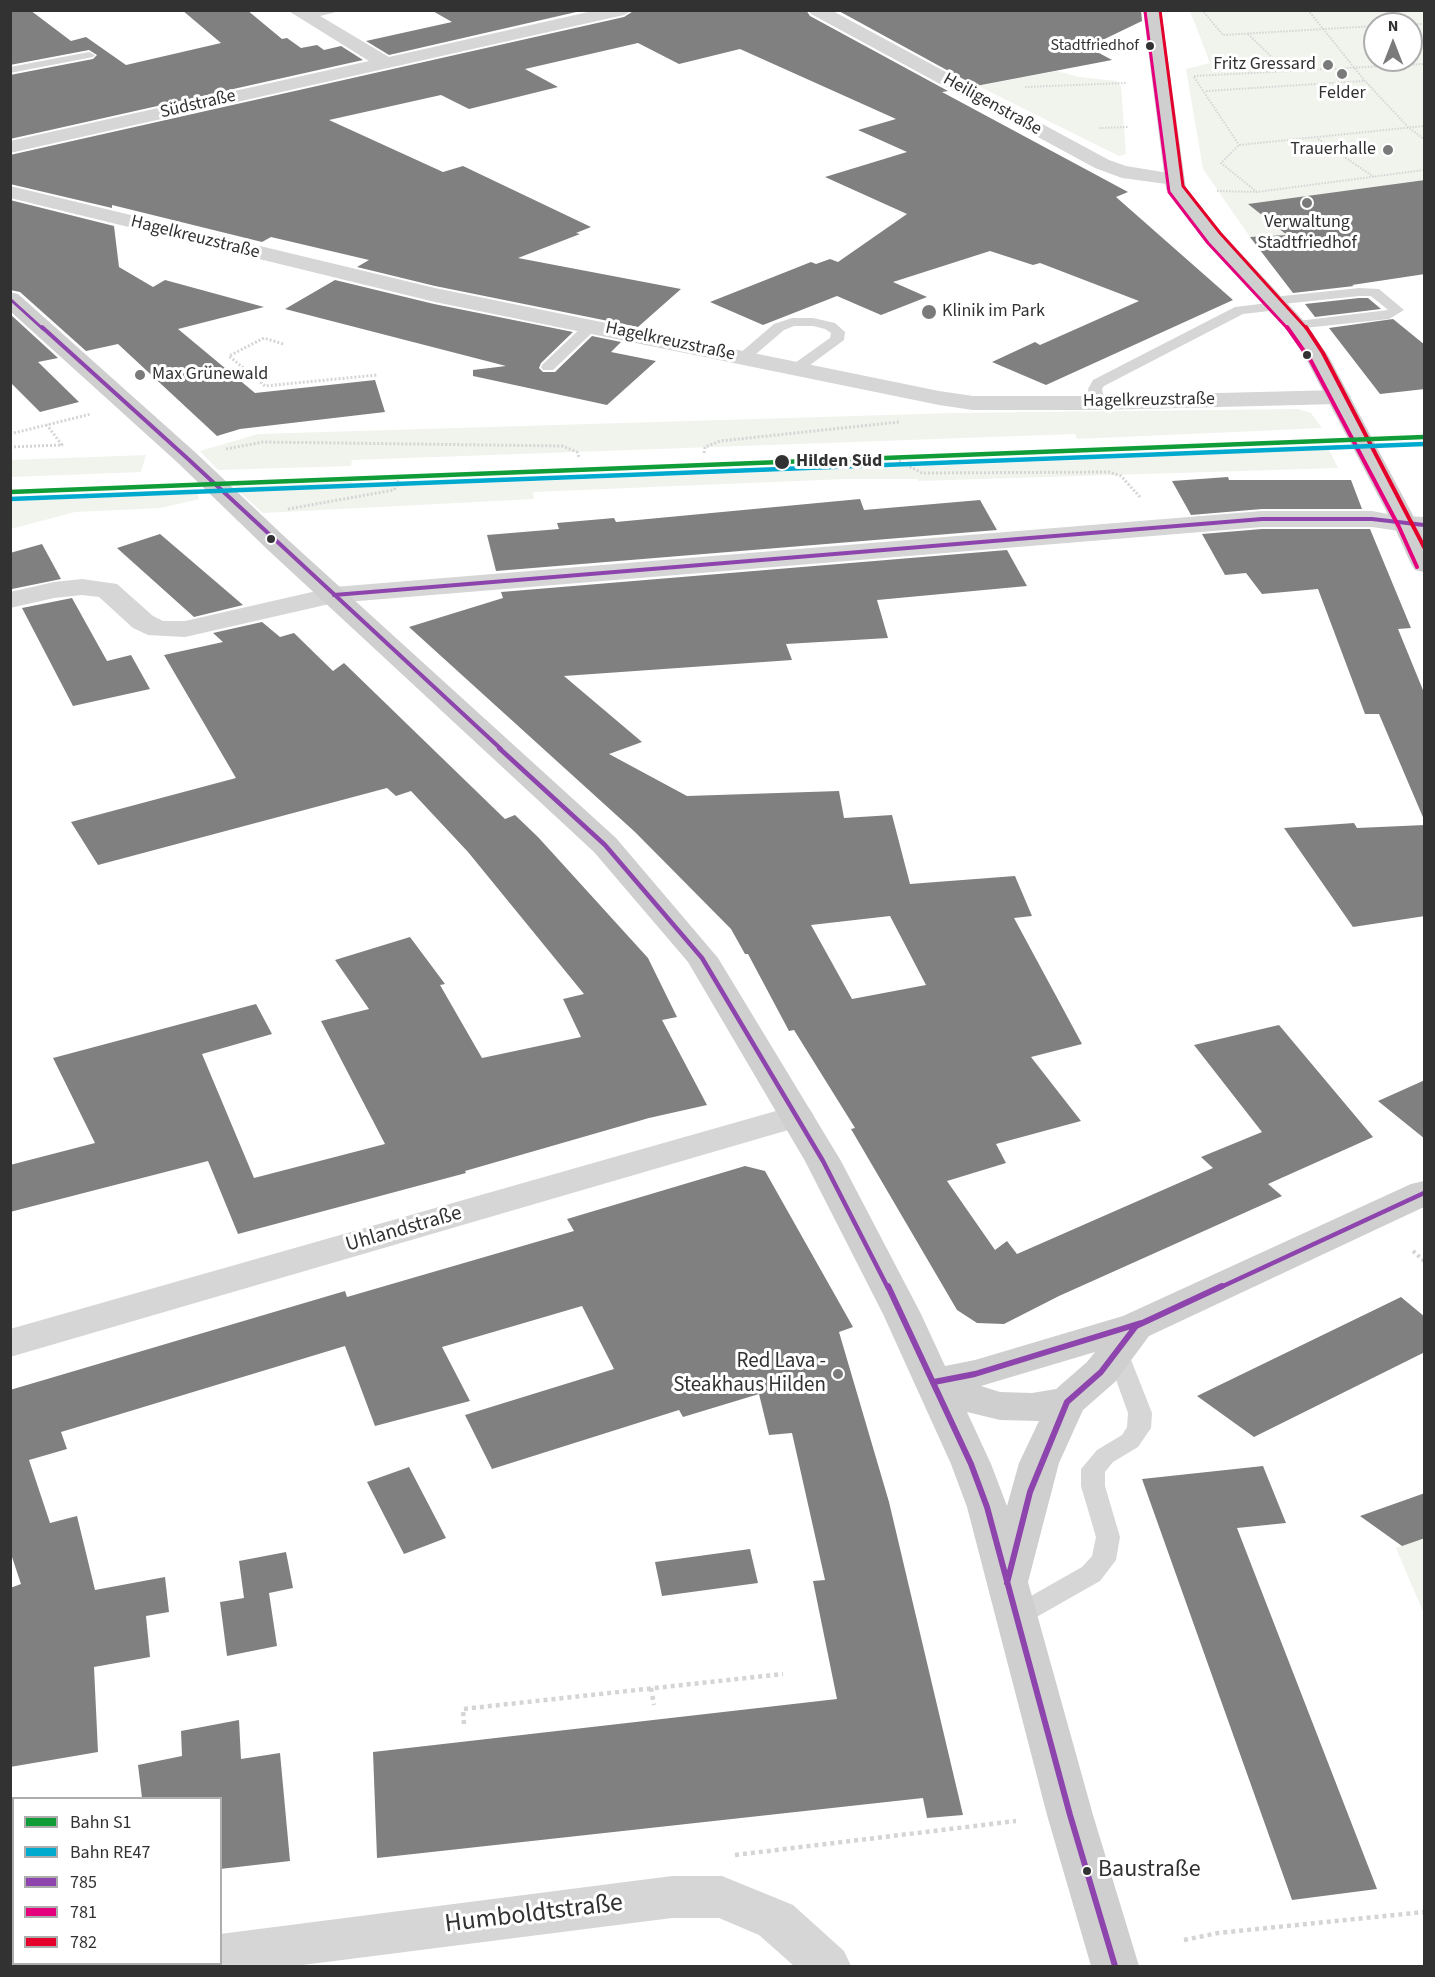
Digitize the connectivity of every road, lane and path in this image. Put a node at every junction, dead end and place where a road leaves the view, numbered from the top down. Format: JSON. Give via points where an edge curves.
{"nodes":[{"id":1,"x":339,"y":10,"type":"edge"},
{"id":2,"x":624,"y":10,"type":"edge"},
{"id":3,"x":817,"y":10,"type":"edge"},
{"id":4,"x":1152,"y":10,"type":"edge"},
{"id":5,"x":1202,"y":10,"type":"edge"},
{"id":6,"x":1308,"y":10,"type":"edge"},
{"id":7,"x":302,"y":13,"type":"edge"},
{"id":8,"x":1363,"y":27,"type":"edge"},
{"id":9,"x":1325,"y":29,"type":"junction"},
{"id":10,"x":1248,"y":34,"type":"junction"},
{"id":11,"x":89,"y":55,"type":"dead end"},
{"id":12,"x":386,"y":63,"type":"junction"},
{"id":13,"x":1425,"y":64,"type":"edge"},
{"id":14,"x":1354,"y":68,"type":"junction"},
{"id":15,"x":10,"y":70,"type":"edge"},
{"id":16,"x":1287,"y":72,"type":"junction"},
{"id":17,"x":1365,"y":81,"type":"junction"},
{"id":18,"x":1126,"y":83,"type":"dead end"},
{"id":19,"x":1022,"y":87,"type":"dead end"},
{"id":20,"x":1206,"y":91,"type":"junction"},
{"id":21,"x":1425,"y":126,"type":"edge"},
{"id":22,"x":1409,"y":128,"type":"junction"},
{"id":23,"x":1318,"y":138,"type":"junction"},
{"id":24,"x":1425,"y":139,"type":"edge"},
{"id":25,"x":1239,"y":145,"type":"junction"},
{"id":26,"x":10,"y":147,"type":"edge"},
{"id":27,"x":1425,"y":170,"type":"edge"},
{"id":28,"x":1374,"y":177,"type":"junction"},
{"id":29,"x":1174,"y":179,"type":"junction"},
{"id":30,"x":1213,"y":191,"type":"dead end"},
{"id":31,"x":10,"y":192,"type":"edge"},
{"id":32,"x":1257,"y":192,"type":"junction"},
{"id":33,"x":10,"y":299,"type":"edge"},
{"id":34,"x":1276,"y":303,"type":"junction"},
{"id":35,"x":1295,"y":325,"type":"junction"},
{"id":36,"x":591,"y":326,"type":"junction"},
{"id":37,"x":283,"y":344,"type":"dead end"},
{"id":38,"x":744,"y":357,"type":"junction"},
{"id":39,"x":548,"y":367,"type":"dead end"},
{"id":40,"x":797,"y":368,"type":"junction"},
{"id":41,"x":377,"y":375,"type":"dead end"},
{"id":42,"x":255,"y":378,"type":"junction"},
{"id":43,"x":242,"y":381,"type":"dead end"},
{"id":44,"x":1339,"y":397,"type":"junction"},
{"id":45,"x":1098,"y":403,"type":"junction"},
{"id":46,"x":99,"y":413,"type":"dead end"},
{"id":47,"x":903,"y":421,"type":"dead end"},
{"id":48,"x":47,"y":425,"type":"junction"},
{"id":49,"x":10,"y":434,"type":"edge"},
{"id":50,"x":10,"y":447,"type":"edge"},
{"id":51,"x":219,"y":451,"type":"dead end"},
{"id":52,"x":704,"y":453,"type":"dead end"},
{"id":53,"x":579,"y":457,"type":"dead end"},
{"id":54,"x":899,"y":461,"type":"dead end"},
{"id":55,"x":399,"y":480,"type":"dead end"},
{"id":56,"x":1142,"y":500,"type":"dead end"},
{"id":57,"x":284,"y":509,"type":"dead end"},
{"id":58,"x":1415,"y":524,"type":"edge"},
{"id":59,"x":1425,"y":564,"type":"edge"},
{"id":60,"x":334,"y":595,"type":"junction"},
{"id":61,"x":10,"y":600,"type":"edge"},
{"id":62,"x":797,"y":1116,"type":"junction"},
{"id":63,"x":1425,"y":1193,"type":"edge"},
{"id":64,"x":1413,"y":1251,"type":"dead end"},
{"id":65,"x":1425,"y":1261,"type":"edge"},
{"id":66,"x":1127,"y":1339,"type":"junction"},
{"id":67,"x":10,"y":1343,"type":"edge"},
{"id":68,"x":934,"y":1382,"type":"junction"},
{"id":69,"x":1067,"y":1402,"type":"junction"},
{"id":70,"x":1012,"y":1599,"type":"junction"},
{"id":71,"x":783,"y":1674,"type":"dead end"},
{"id":72,"x":651,"y":1688,"type":"junction"},
{"id":73,"x":654,"y":1705,"type":"dead end"},
{"id":74,"x":464,"y":1724,"type":"dead end"},
{"id":75,"x":1016,"y":1821,"type":"dead end"},
{"id":76,"x":735,"y":1855,"type":"dead end"},
{"id":77,"x":1425,"y":1912,"type":"edge"},
{"id":78,"x":1184,"y":1940,"type":"dead end"},
{"id":79,"x":222,"y":1955,"type":"edge"},
{"id":80,"x":827,"y":1966,"type":"edge"},
{"id":81,"x":1115,"y":1966,"type":"edge"}],
"edges":[{"from":1,"to":7,"type":"lane"},
{"from":2,"to":12,"type":"street","name":"Südstraße"},
{"from":3,"to":29,"type":"street","name":"Heiligenstraße","via":[[1102,164],[1122,172]]},
{"from":4,"to":29,"type":"main road"},
{"from":5,"to":10,"type":"path","via":[[1223,35]]},
{"from":6,"to":9,"type":"path"},
{"from":7,"to":12,"type":"street"},
{"from":8,"to":9,"type":"path"},
{"from":9,"to":10,"type":"path"},
{"from":9,"to":14,"type":"path"},
{"from":10,"to":16,"type":"path"},
{"from":11,"to":15,"type":"lane"},
{"from":12,"to":26,"type":"street","name":"Südstraße"},
{"from":13,"to":14,"type":"path"},
{"from":14,"to":16,"type":"path"},
{"from":14,"to":17,"type":"path"},
{"from":16,"to":20,"type":"path","via":[[1194,76]]},
{"from":17,"to":20,"type":"path"},
{"from":17,"to":22,"type":"path"},
{"from":18,"to":19,"type":"path"},
{"from":20,"to":25,"type":"path"},
{"from":21,"to":22,"type":"path"},
{"from":22,"to":23,"type":"path"},
{"from":22,"to":24,"type":"path"},
{"from":23,"to":25,"type":"path"},
{"from":23,"to":28,"type":"path"},
{"from":25,"to":32,"type":"path","via":[[1221,163]]},
{"from":27,"to":28,"type":"path"},
{"from":28,"to":32,"type":"path"},
{"from":29,"to":34,"type":"main road","via":[[1182,199],[1214,238]]},
{"from":30,"to":32,"type":"path"},
{"from":31,"to":36,"type":"street","name":"Hagelkreuzstraße","via":[[435,296]]},
{"from":33,"to":60,"type":"main road"},
{"from":34,"to":35,"type":"main road"},
{"from":34,"to":35,"type":"lane","via":[[1374,292],[1397,310],[1389,315]]},
{"from":34,"to":45,"type":"lane","via":[[1240,310],[1098,382]]},
{"from":35,"to":44,"type":"main road"},
{"from":36,"to":38,"type":"street","name":"Hagelkreuzstraße"},
{"from":36,"to":39,"type":"lane"},
{"from":37,"to":42,"type":"path","via":[[264,338],[229,356]]},
{"from":38,"to":40,"type":"street","name":"Hagelkreuzstraße"},
{"from":38,"to":40,"type":"lane","via":[[779,327],[792,322],[813,322],[838,332],[837,340]]},
{"from":40,"to":45,"type":"street","name":"Hagelkreuzstraße","via":[[973,403]]},
{"from":41,"to":42,"type":"path","via":[[265,386]]},
{"from":42,"to":43,"type":"path"},
{"from":44,"to":45,"type":"street","name":"Hagelkreuzstraße"},
{"from":44,"to":58,"type":"main road"},
{"from":46,"to":48,"type":"path"},
{"from":47,"to":52,"type":"path","via":[[720,441],[705,447]]},
{"from":48,"to":49,"type":"path"},
{"from":48,"to":50,"type":"path","via":[[62,446]]},
{"from":51,"to":53,"type":"path","via":[[262,441],[562,446],[577,452]]},
{"from":54,"to":56,"type":"path","via":[[922,473],[1110,472],[1121,476]]},
{"from":55,"to":57,"type":"path","via":[[394,490]]},
{"from":58,"to":59,"type":"main road"},
{"from":58,"to":60,"type":"street","via":[[1359,519],[1262,519]]},
{"from":60,"to":61,"type":"street","via":[[185,629],[158,628],[143,622],[107,590],[82,587]]},
{"from":60,"to":62,"type":"main road","via":[[605,845],[702,958]]},
{"from":62,"to":67,"type":"street","name":"Uhlandstraße"},
{"from":62,"to":68,"type":"main road"},
{"from":63,"to":66,"type":"main road"},
{"from":64,"to":65,"type":"path"},
{"from":66,"to":68,"type":"main road"},
{"from":66,"to":69,"type":"main road","via":[[1101,1372]]},
{"from":66,"to":70,"type":"lane","via":[[1139,1428],[1130,1441],[1105,1456],[1093,1469],[1093,1486],[1108,1537],[1104,1560],[1091,1574]]},
{"from":68,"to":69,"type":"main road","via":[[1000,1406]]},
{"from":68,"to":70,"type":"main road","via":[[987,1508]]},
{"from":69,"to":70,"type":"main road","via":[[1039,1463]]},
{"from":70,"to":81,"type":"main road"},
{"from":71,"to":72,"type":"path"},
{"from":72,"to":73,"type":"path"},
{"from":72,"to":74,"type":"path","via":[[463,1709]]},
{"from":75,"to":76,"type":"path"},
{"from":77,"to":78,"type":"path","via":[[1218,1933]]},
{"from":79,"to":80,"type":"street","name":"Humboldtstraße","via":[[672,1897],[722,1897],[776,1920]]}]}
